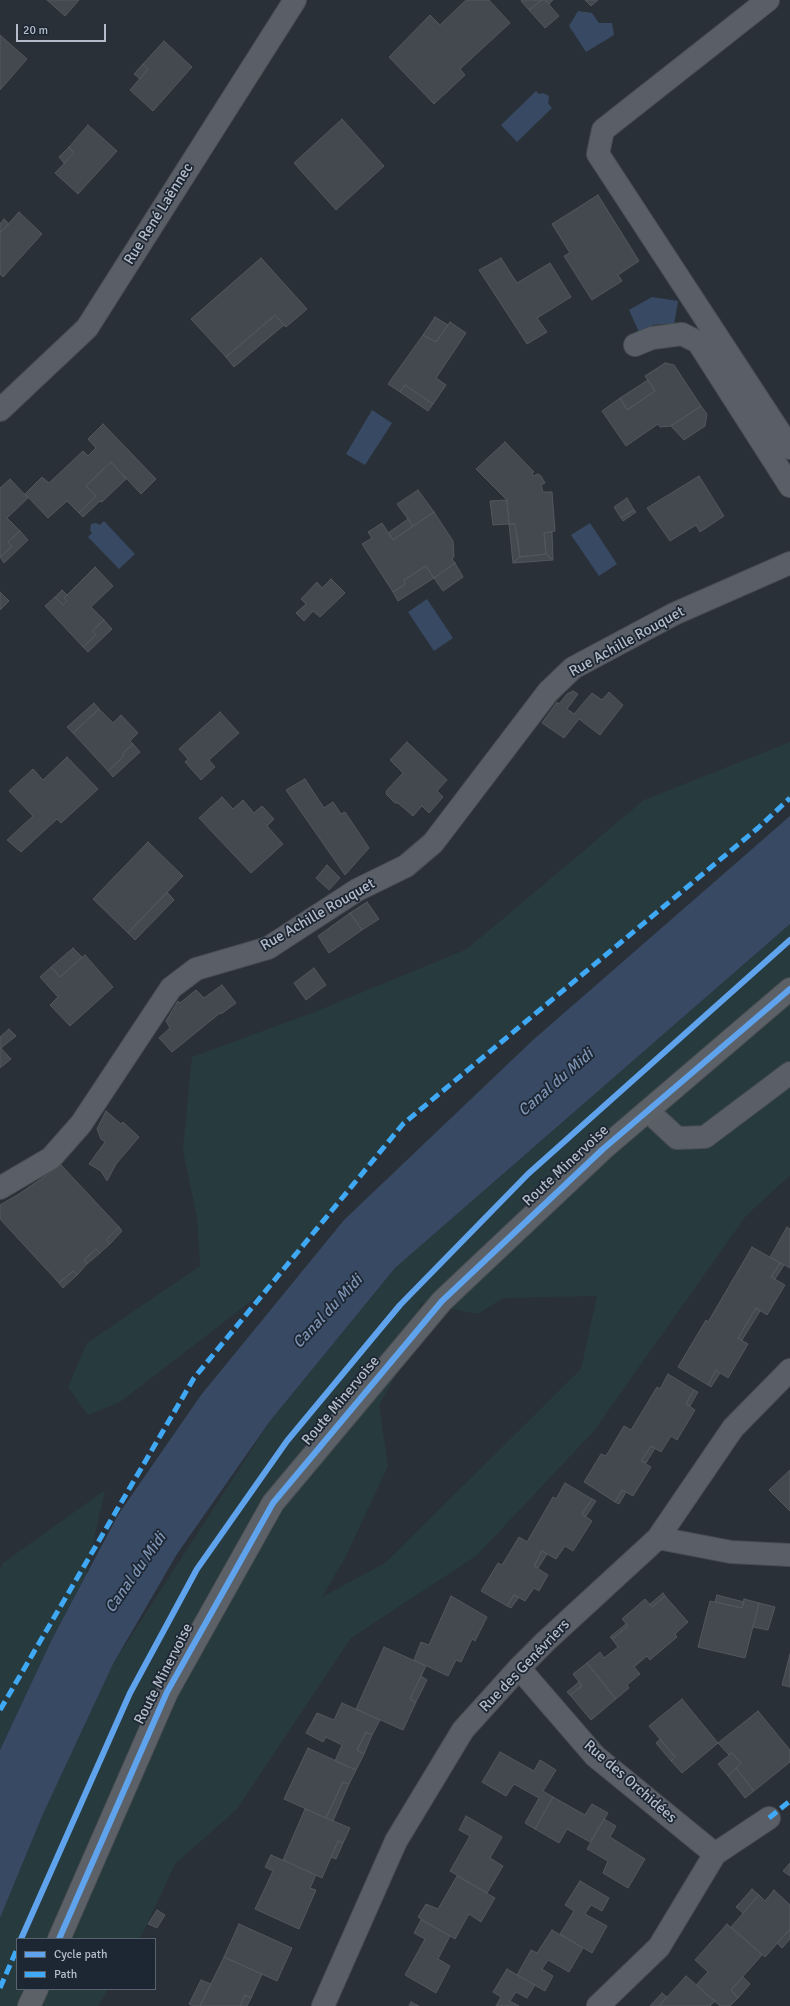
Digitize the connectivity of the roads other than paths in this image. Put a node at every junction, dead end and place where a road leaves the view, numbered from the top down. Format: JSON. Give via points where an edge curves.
{"nodes":[{"id":1,"x":295,"y":0,"type":"edge"},
{"id":2,"x":768,"y":0,"type":"edge"},
{"id":3,"x":634,"y":346,"type":"dead end"},
{"id":4,"x":0,"y":410,"type":"edge"},
{"id":5,"x":790,"y":448,"type":"edge"},
{"id":6,"x":790,"y":486,"type":"edge"},
{"id":7,"x":790,"y":563,"type":"edge"},
{"id":8,"x":790,"y":989,"type":"edge"},
{"id":9,"x":790,"y":1073,"type":"edge"},
{"id":10,"x":648,"y":1111,"type":"junction"},
{"id":11,"x":0,"y":1188,"type":"edge"},
{"id":12,"x":790,"y":1370,"type":"edge"},
{"id":13,"x":658,"y":1538,"type":"junction"},
{"id":14,"x":790,"y":1555,"type":"edge"},
{"id":15,"x":519,"y":1668,"type":"junction"},
{"id":16,"x":769,"y":1818,"type":"dead end"},
{"id":17,"x":715,"y":1854,"type":"junction"},
{"id":18,"x":59,"y":1938,"type":"edge"},
{"id":19,"x":37,"y":1990,"type":"edge"},
{"id":20,"x":29,"y":2006,"type":"edge"},
{"id":21,"x":323,"y":2006,"type":"edge"},
{"id":22,"x":598,"y":2006,"type":"edge"}],
"edges":[{"from":1,"to":4,"type":"street","name":"Rue René Laënnec","via":[[87,328]]},
{"from":2,"to":5,"type":"street","via":[[603,130],[598,154]]},
{"from":3,"to":6,"type":"street","via":[[652,338],[682,334],[698,342]]},
{"from":7,"to":11,"type":"street","name":"Rue Achille Rouquet","via":[[669,616],[573,668],[548,692],[433,843],[406,866],[357,890],[268,948],[196,969],[171,988],[82,1124],[51,1158]]},
{"from":8,"to":10,"type":"main road","name":"Route Minervoise"},
{"from":9,"to":10,"type":"street","via":[[705,1138],[677,1138]]},
{"from":10,"to":18,"type":"main road","name":"Route Minervoise","via":[[603,1149],[442,1301],[273,1503],[167,1692]]},
{"from":12,"to":13,"type":"street","name":"Rue des Genévriers","via":[[733,1428]]},
{"from":13,"to":14,"type":"street","via":[[731,1552]]},
{"from":13,"to":15,"type":"street","name":"Rue des Genévriers"},
{"from":15,"to":17,"type":"street","name":"Rue des Orchidées","via":[[595,1756]]},
{"from":15,"to":21,"type":"street","name":"Rue des Genévriers","via":[[463,1730],[396,1841]]},
{"from":16,"to":17,"type":"street"},
{"from":17,"to":22,"type":"street","via":[[659,1946]]},
{"from":19,"to":20,"type":"main road"}]}
